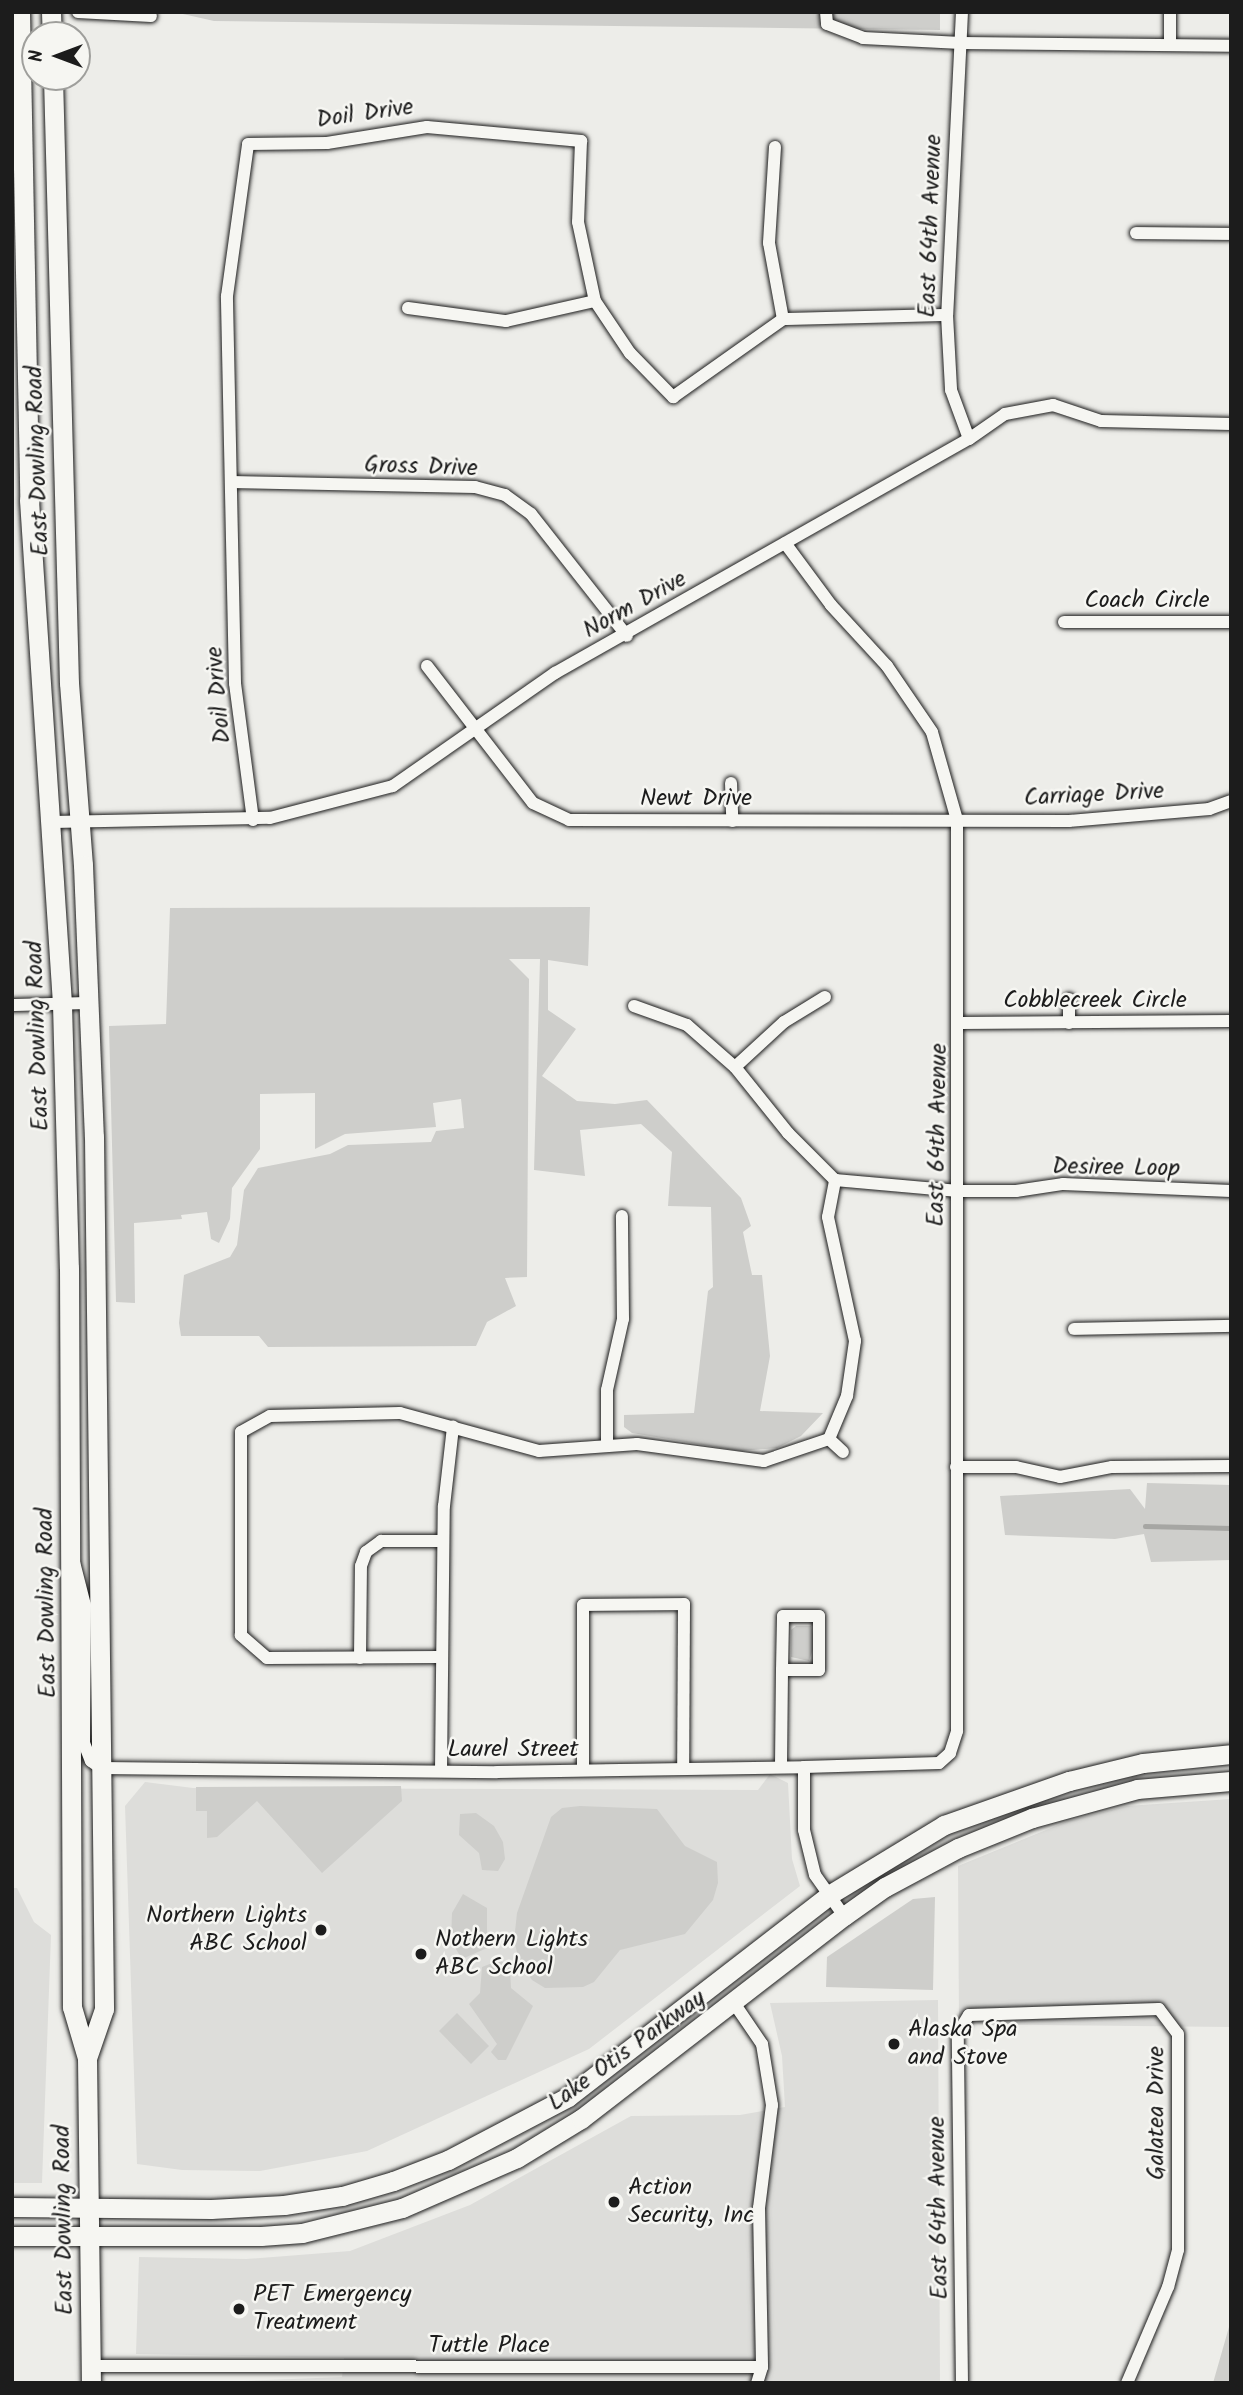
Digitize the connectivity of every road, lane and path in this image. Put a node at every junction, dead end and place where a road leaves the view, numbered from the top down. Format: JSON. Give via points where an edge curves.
{"nodes":[{"id":1,"x":20,"y":12,"type":"edge"},
{"id":2,"x":78,"y":12,"type":"edge"},
{"id":3,"x":826,"y":12,"type":"edge"},
{"id":4,"x":962,"y":12,"type":"edge"},
{"id":5,"x":1170,"y":12,"type":"edge"},
{"id":6,"x":151,"y":16,"type":"dead end"},
{"id":7,"x":961,"y":43,"type":"junction"},
{"id":8,"x":1170,"y":45,"type":"junction"},
{"id":9,"x":1231,"y":46,"type":"edge"},
{"id":10,"x":53,"y":91,"type":"edge"},
{"id":11,"x":775,"y":147,"type":"dead end"},
{"id":12,"x":1136,"y":233,"type":"dead end"},
{"id":13,"x":1231,"y":234,"type":"edge"},
{"id":14,"x":595,"y":301,"type":"junction"},
{"id":15,"x":408,"y":308,"type":"dead end"},
{"id":16,"x":947,"y":315,"type":"junction"},
{"id":17,"x":783,"y":318,"type":"junction"},
{"id":18,"x":1231,"y":424,"type":"edge"},
{"id":19,"x":969,"y":439,"type":"junction"},
{"id":20,"x":231,"y":482,"type":"junction"},
{"id":21,"x":785,"y":543,"type":"junction"},
{"id":22,"x":1064,"y":622,"type":"dead end"},
{"id":23,"x":1231,"y":622,"type":"edge"},
{"id":24,"x":627,"y":635,"type":"junction"},
{"id":25,"x":427,"y":666,"type":"dead end"},
{"id":26,"x":475,"y":730,"type":"junction"},
{"id":27,"x":731,"y":783,"type":"dead end"},
{"id":28,"x":1231,"y":801,"type":"edge"},
{"id":29,"x":253,"y":820,"type":"junction"},
{"id":30,"x":957,"y":820,"type":"junction"},
{"id":31,"x":80,"y":821,"type":"junction"},
{"id":32,"x":732,"y":821,"type":"junction"},
{"id":33,"x":53,"y":822,"type":"junction"},
{"id":34,"x":825,"y":998,"type":"dead end"},
{"id":35,"x":1069,"y":999,"type":"dead end"},
{"id":36,"x":89,"y":1003,"type":"junction"},
{"id":37,"x":62,"y":1004,"type":"junction"},
{"id":38,"x":12,"y":1005,"type":"edge"},
{"id":39,"x":634,"y":1006,"type":"dead end"},
{"id":40,"x":1231,"y":1021,"type":"edge"},
{"id":41,"x":960,"y":1023,"type":"junction"},
{"id":42,"x":1069,"y":1023,"type":"junction"},
{"id":43,"x":735,"y":1066,"type":"junction"},
{"id":44,"x":835,"y":1180,"type":"junction"},
{"id":45,"x":959,"y":1191,"type":"junction"},
{"id":46,"x":1231,"y":1191,"type":"edge"},
{"id":47,"x":622,"y":1216,"type":"dead end"},
{"id":48,"x":1231,"y":1326,"type":"edge"},
{"id":49,"x":1074,"y":1329,"type":"dead end"},
{"id":50,"x":453,"y":1427,"type":"junction"},
{"id":51,"x":829,"y":1439,"type":"junction"},
{"id":52,"x":607,"y":1443,"type":"junction"},
{"id":53,"x":843,"y":1452,"type":"dead end"},
{"id":54,"x":1231,"y":1466,"type":"edge"},
{"id":55,"x":956,"y":1467,"type":"junction"},
{"id":56,"x":443,"y":1541,"type":"junction"},
{"id":57,"x":71,"y":1555,"type":"junction"},
{"id":58,"x":439,"y":1657,"type":"junction"},
{"id":59,"x":360,"y":1658,"type":"junction"},
{"id":60,"x":782,"y":1670,"type":"junction"},
{"id":61,"x":1231,"y":1754,"type":"edge"},
{"id":62,"x":1231,"y":1763,"type":"edge"},
{"id":63,"x":926,"y":1764,"type":"joint"},
{"id":64,"x":781,"y":1766,"type":"junction"},
{"id":65,"x":804,"y":1767,"type":"junction"},
{"id":66,"x":101,"y":1768,"type":"junction"},
{"id":67,"x":683,"y":1768,"type":"junction"},
{"id":68,"x":583,"y":1770,"type":"junction"},
{"id":69,"x":441,"y":1771,"type":"junction"},
{"id":70,"x":1231,"y":1781,"type":"edge"},
{"id":71,"x":1169,"y":1785,"type":"junction"},
{"id":72,"x":829,"y":1895,"type":"junction"},
{"id":73,"x":844,"y":1916,"type":"junction"},
{"id":74,"x":766,"y":1945,"type":"junction"},
{"id":75,"x":734,"y":2003,"type":"junction"},
{"id":76,"x":958,"y":2033,"type":"joint"},
{"id":77,"x":87,"y":2058,"type":"junction"},
{"id":78,"x":12,"y":2207,"type":"edge"},
{"id":79,"x":87,"y":2207,"type":"junction"},
{"id":80,"x":12,"y":2236,"type":"edge"},
{"id":81,"x":87,"y":2237,"type":"junction"},
{"id":82,"x":762,"y":2367,"type":"junction"},
{"id":83,"x":91,"y":2374,"type":"edge"},
{"id":84,"x":757,"y":2383,"type":"edge"},
{"id":85,"x":962,"y":2383,"type":"edge"},
{"id":86,"x":1127,"y":2383,"type":"edge"}],
"edges":[{"from":1,"to":33,"type":"main road","name":"East Dowling Road","via":[[29,500]]},
{"from":2,"to":6,"type":"street"},
{"from":3,"to":7,"type":"street","via":[[827,24],[863,38]]},
{"from":4,"to":7,"type":"street","name":"East 64th Avenue"},
{"from":5,"to":8,"type":"street"},
{"from":7,"to":8,"type":"street"},
{"from":7,"to":16,"type":"street","name":"East 64th Avenue"},
{"from":8,"to":9,"type":"street"},
{"from":10,"to":31,"type":"main road","name":"East Dowling Road","via":[[69,683]]},
{"from":11,"to":17,"type":"street","via":[[769,243]]},
{"from":12,"to":13,"type":"street"},
{"from":14,"to":15,"type":"street","via":[[506,320]]},
{"from":14,"to":17,"type":"street","name":"Doil Drive","via":[[630,353],[673,397]]},
{"from":14,"to":20,"type":"street","name":"Doil Drive","via":[[579,222],[581,141],[427,127],[327,143],[248,144],[226,296]]},
{"from":16,"to":17,"type":"street"},
{"from":16,"to":19,"type":"street","name":"East 64th Avenue","via":[[951,390]]},
{"from":18,"to":19,"type":"street","name":"Norm Drive","via":[[1101,421],[1053,405],[1005,414]]},
{"from":19,"to":21,"type":"street","name":"Norm Drive"},
{"from":20,"to":24,"type":"street","name":"Gross Drive","via":[[475,487],[505,495],[531,514]]},
{"from":20,"to":29,"type":"street","name":"Doil Drive","via":[[235,683]]},
{"from":21,"to":24,"type":"street","name":"Norm Drive"},
{"from":21,"to":30,"type":"street","name":"East 64th Avenue","via":[[831,605],[887,666],[932,732]]},
{"from":22,"to":23,"type":"street","name":"Coach Circle"},
{"from":24,"to":26,"type":"street","name":"Norm Drive","via":[[555,673]]},
{"from":25,"to":26,"type":"street","name":"Newt Drive"},
{"from":26,"to":29,"type":"street","name":"Norm Drive","via":[[393,786],[306,812]]},
{"from":26,"to":32,"type":"street","name":"Newt Drive","via":[[533,803],[569,820]]},
{"from":27,"to":32,"type":"street"},
{"from":28,"to":30,"type":"street","name":"Carriage Drive","via":[[1209,809],[1069,821]]},
{"from":29,"to":31,"type":"street","name":"Norm Drive"},
{"from":30,"to":32,"type":"street","name":"Newt Drive"},
{"from":30,"to":41,"type":"street","name":"East 64th Avenue"},
{"from":31,"to":33,"type":"street","name":"Norm Drive"},
{"from":31,"to":36,"type":"main road","name":"East Dowling Road"},
{"from":33,"to":37,"type":"main road","name":"East Dowling Road"},
{"from":34,"to":43,"type":"street","via":[[784,1021]]},
{"from":35,"to":42,"type":"street"},
{"from":36,"to":37,"type":"street"},
{"from":36,"to":66,"type":"main road","name":"East Dowling Road"},
{"from":37,"to":38,"type":"street"},
{"from":37,"to":57,"type":"main road","name":"East Dowling Road"},
{"from":39,"to":43,"type":"street","via":[[687,1025]]},
{"from":40,"to":42,"type":"street","name":"Cobblecreek Circle"},
{"from":41,"to":42,"type":"street","name":"Cobblecreek Circle"},
{"from":41,"to":45,"type":"street","name":"East 64th Avenue"},
{"from":43,"to":44,"type":"street","via":[[788,1133]]},
{"from":44,"to":45,"type":"street","name":"Desiree Loop"},
{"from":44,"to":51,"type":"street","via":[[828,1217],[855,1341],[847,1396]]},
{"from":45,"to":46,"type":"street","name":"Desiree Loop","via":[[1016,1191],[1063,1184]]},
{"from":45,"to":55,"type":"street","name":"East 64th Avenue"},
{"from":47,"to":52,"type":"street","via":[[623,1319],[607,1390]]},
{"from":48,"to":49,"type":"street"},
{"from":50,"to":52,"type":"street","via":[[540,1451]]},
{"from":50,"to":56,"type":"street"},
{"from":50,"to":59,"type":"street","via":[[400,1413],[296,1415],[270,1416],[241,1432],[241,1635],[267,1658]]},
{"from":51,"to":52,"type":"street","via":[[764,1461]]},
{"from":51,"to":53,"type":"street"},
{"from":54,"to":55,"type":"street","via":[[1112,1467],[1060,1477],[1016,1467]]},
{"from":55,"to":63,"type":"street","name":"East 64th Avenue","via":[[957,1731],[950,1753],[939,1763]]},
{"from":56,"to":58,"type":"street"},
{"from":56,"to":59,"type":"street","via":[[381,1541],[366,1552],[361,1566]]},
{"from":57,"to":66,"type":"street","via":[[84,1587],[84,1743],[91,1761]]},
{"from":57,"to":77,"type":"main road","name":"East Dowling Road","via":[[72,2007]]},
{"from":58,"to":59,"type":"street"},
{"from":58,"to":69,"type":"street"},
{"from":60,"to":60,"type":"street","via":[[783,1616],[819,1616],[819,1670]]},
{"from":60,"to":64,"type":"street"},
{"from":61,"to":72,"type":"main road","name":"Lake Otis Parkway","via":[[1143,1763],[1001,1802],[944,1825]]},
{"from":62,"to":71,"type":"main road","via":[[1185,1768]]},
{"from":63,"to":65,"type":"street","name":"Laurel Street"},
{"from":64,"to":65,"type":"street","name":"Laurel Street"},
{"from":64,"to":67,"type":"street","name":"Laurel Street"},
{"from":65,"to":72,"type":"street","via":[[804,1830],[815,1875]]},
{"from":66,"to":69,"type":"street","name":"Laurel Street"},
{"from":66,"to":77,"type":"main road","name":"East Dowling Road","via":[[104,2009]]},
{"from":67,"to":68,"type":"street","name":"Laurel Street"},
{"from":67,"to":68,"type":"street","via":[[684,1604],[583,1605]]},
{"from":68,"to":69,"type":"street","name":"Laurel Street"},
{"from":70,"to":71,"type":"main road","name":"Lake Otis Parkway"},
{"from":71,"to":73,"type":"main road","name":"Lake Otis Parkway","via":[[1137,1789],[1032,1818],[977,1839],[886,1886]]},
{"from":72,"to":73,"type":"street"},
{"from":72,"to":74,"type":"main road","name":"Lake Otis Parkway"},
{"from":73,"to":75,"type":"main road","name":"Lake Otis Parkway"},
{"from":74,"to":75,"type":"main road","via":[[737,1986]]},
{"from":74,"to":79,"type":"main road","name":"Lake Otis Parkway","via":[[568,2096],[448,2160],[342,2196],[284,2205]]},
{"from":75,"to":81,"type":"main road","name":"Lake Otis Parkway","via":[[581,2119],[517,2158],[402,2208],[302,2233]]},
{"from":75,"to":82,"type":"street","via":[[762,2044],[772,2105],[759,2207]]},
{"from":76,"to":85,"type":"street","name":"East 64th Avenue"},
{"from":76,"to":86,"type":"street","name":"Galatea Drive","via":[[970,2015],[1159,2009],[1178,2034],[1178,2250],[1168,2287]]},
{"from":77,"to":79,"type":"main road","name":"East Dowling Road"},
{"from":78,"to":79,"type":"main road","name":"Lake Otis Parkway"},
{"from":79,"to":81,"type":"main road","name":"East Dowling Road"},
{"from":80,"to":81,"type":"main road","name":"Lake Otis Parkway"},
{"from":81,"to":83,"type":"main road","name":"East Dowling Road"},
{"from":82,"to":83,"type":"street","name":"Tuttle Place"},
{"from":82,"to":84,"type":"street"}]}
